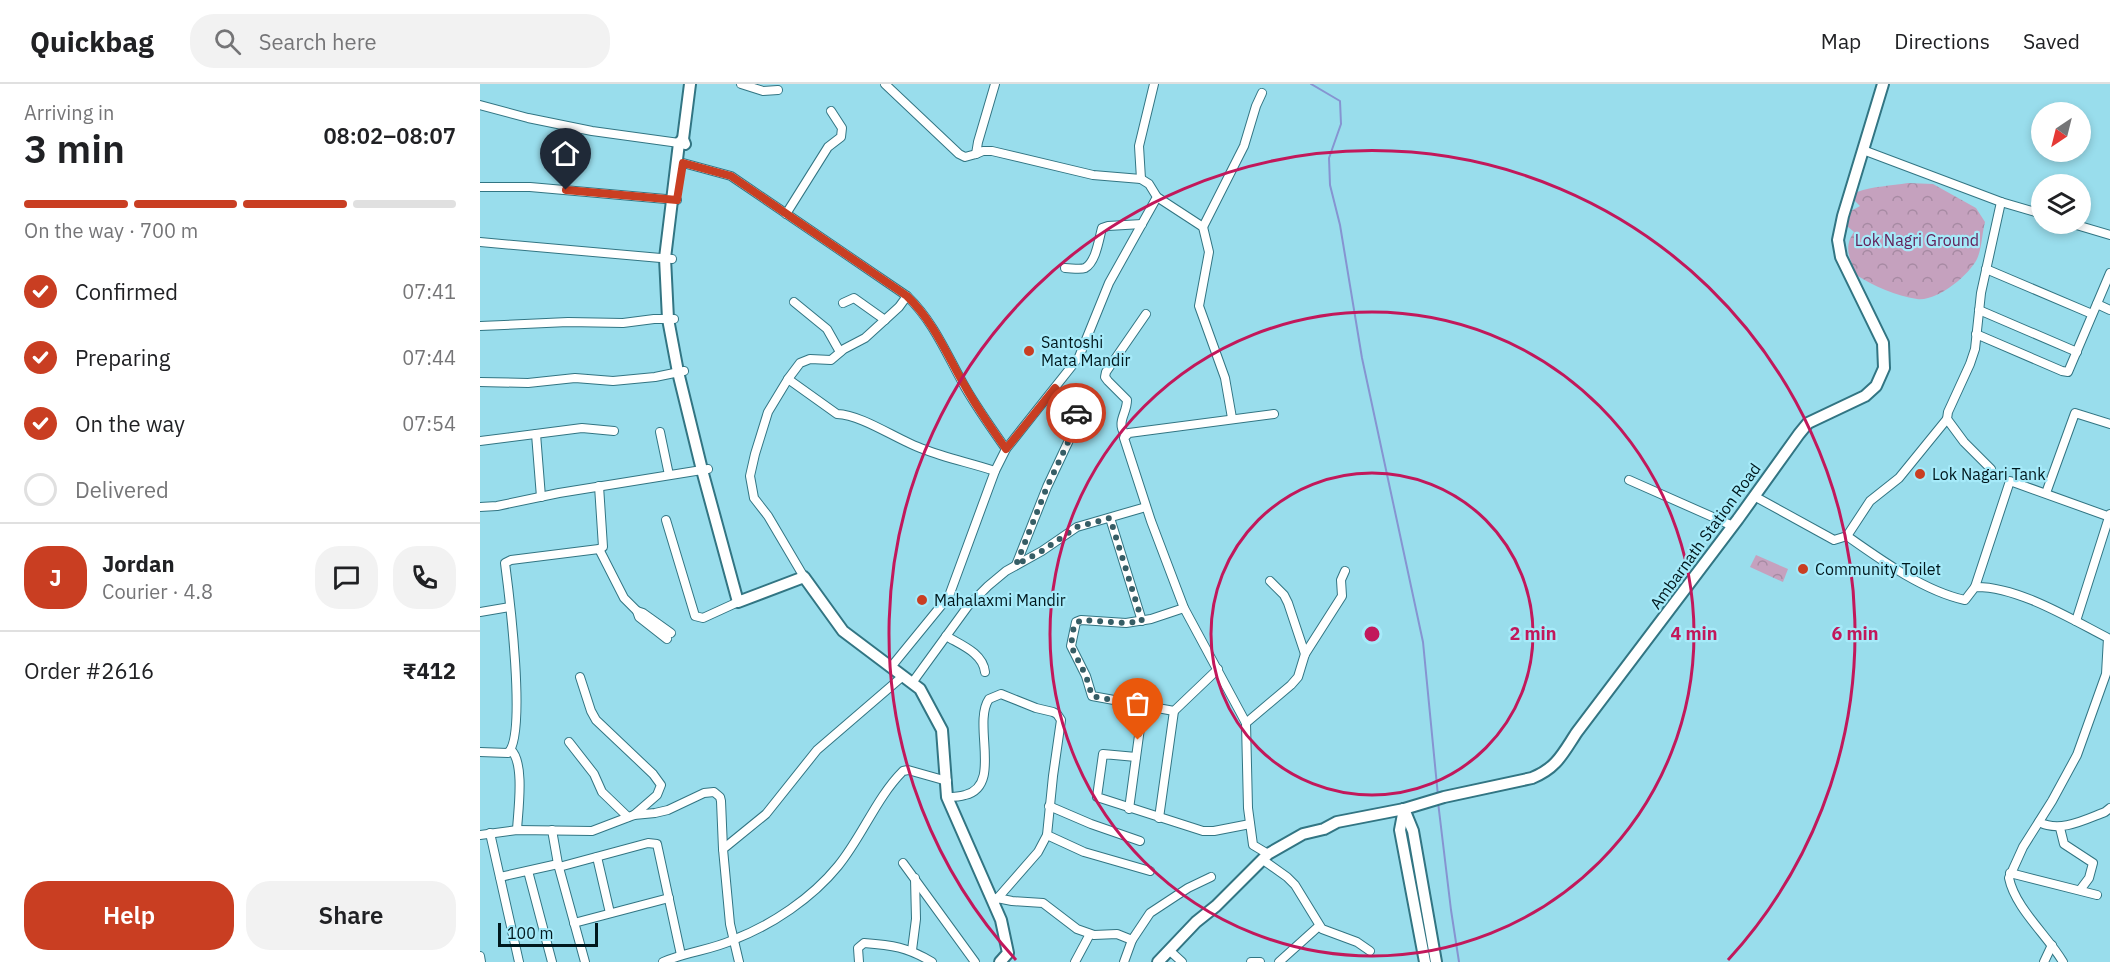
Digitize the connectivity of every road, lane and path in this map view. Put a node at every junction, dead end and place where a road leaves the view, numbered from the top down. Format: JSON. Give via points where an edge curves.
{"nodes":[{"id":1,"x":690,"y":84,"type":"edge"},
{"id":2,"x":741,"y":84,"type":"edge"},
{"id":3,"x":885,"y":84,"type":"edge"},
{"id":4,"x":995,"y":84,"type":"edge"},
{"id":5,"x":1154,"y":84,"type":"edge"},
{"id":6,"x":1883,"y":84,"type":"edge"},
{"id":7,"x":778,"y":90,"type":"dead end"},
{"id":8,"x":1262,"y":93,"type":"dead end"},
{"id":9,"x":480,"y":105,"type":"edge"},
{"id":10,"x":831,"y":111,"type":"dead end"},
{"id":11,"x":681,"y":141,"type":"junction"},
{"id":12,"x":1863,"y":150,"type":"junction"},
{"id":13,"x":976,"y":154,"type":"junction"},
{"id":14,"x":683,"y":163,"type":"junction"},
{"id":15,"x":1141,"y":179,"type":"junction"},
{"id":16,"x":480,"y":187,"type":"edge"},
{"id":17,"x":1157,"y":197,"type":"junction"},
{"id":18,"x":674,"y":200,"type":"junction"},
{"id":19,"x":2001,"y":202,"type":"junction"},
{"id":20,"x":2031,"y":211,"type":"edge"},
{"id":21,"x":786,"y":214,"type":"junction"},
{"id":22,"x":1142,"y":224,"type":"junction"},
{"id":23,"x":1203,"y":227,"type":"junction"},
{"id":24,"x":2091,"y":229,"type":"edge"},
{"id":25,"x":2110,"y":235,"type":"edge"},
{"id":26,"x":480,"y":242,"type":"edge"},
{"id":27,"x":668,"y":258,"type":"junction"},
{"id":28,"x":1065,"y":268,"type":"dead end"},
{"id":29,"x":1986,"y":269,"type":"junction"},
{"id":30,"x":2110,"y":273,"type":"edge"},
{"id":31,"x":907,"y":296,"type":"junction"},
{"id":32,"x":794,"y":302,"type":"dead end"},
{"id":33,"x":843,"y":303,"type":"dead end"},
{"id":34,"x":2097,"y":304,"type":"junction"},
{"id":35,"x":1979,"y":310,"type":"junction"},
{"id":36,"x":2110,"y":310,"type":"edge"},
{"id":37,"x":1146,"y":314,"type":"dead end"},
{"id":38,"x":2092,"y":314,"type":"junction"},
{"id":39,"x":671,"y":319,"type":"junction"},
{"id":40,"x":885,"y":320,"type":"junction"},
{"id":41,"x":480,"y":326,"type":"edge"},
{"id":42,"x":1976,"y":334,"type":"junction"},
{"id":43,"x":840,"y":352,"type":"junction"},
{"id":44,"x":2077,"y":352,"type":"junction"},
{"id":45,"x":681,"y":371,"type":"junction"},
{"id":46,"x":788,"y":379,"type":"junction"},
{"id":47,"x":480,"y":382,"type":"edge"},
{"id":48,"x":1055,"y":388,"type":"junction"},
{"id":49,"x":1274,"y":414,"type":"dead end"},
{"id":50,"x":1232,"y":418,"type":"junction"},
{"id":51,"x":1947,"y":418,"type":"junction"},
{"id":52,"x":2110,"y":424,"type":"edge"},
{"id":53,"x":614,"y":431,"type":"dead end"},
{"id":54,"x":660,"y":432,"type":"dead end"},
{"id":55,"x":536,"y":434,"type":"junction"},
{"id":56,"x":1125,"y":435,"type":"junction"},
{"id":57,"x":480,"y":441,"type":"edge"},
{"id":58,"x":1006,"y":449,"type":"junction"},
{"id":59,"x":705,"y":469,"type":"junction"},
{"id":60,"x":1991,"y":469,"type":"dead end"},
{"id":61,"x":995,"y":471,"type":"junction"},
{"id":62,"x":669,"y":475,"type":"junction"},
{"id":63,"x":1629,"y":480,"type":"dead end"},
{"id":64,"x":599,"y":486,"type":"junction"},
{"id":65,"x":2046,"y":494,"type":"junction"},
{"id":66,"x":1754,"y":496,"type":"junction"},
{"id":67,"x":541,"y":497,"type":"junction"},
{"id":68,"x":480,"y":507,"type":"edge"},
{"id":69,"x":1146,"y":507,"type":"junction"},
{"id":70,"x":2110,"y":516,"type":"edge"},
{"id":71,"x":1110,"y":518,"type":"junction"},
{"id":72,"x":666,"y":520,"type":"dead end"},
{"id":73,"x":1733,"y":526,"type":"junction"},
{"id":74,"x":1847,"y":536,"type":"junction"},
{"id":75,"x":599,"y":549,"type":"junction"},
{"id":76,"x":1016,"y":565,"type":"junction"},
{"id":77,"x":1345,"y":571,"type":"dead end"},
{"id":78,"x":804,"y":577,"type":"junction"},
{"id":79,"x":1270,"y":581,"type":"dead end"},
{"id":80,"x":1975,"y":587,"type":"junction"},
{"id":81,"x":741,"y":600,"type":"junction"},
{"id":82,"x":510,"y":607,"type":"junction"},
{"id":83,"x":1184,"y":608,"type":"junction"},
{"id":84,"x":480,"y":612,"type":"edge"},
{"id":85,"x":1142,"y":621,"type":"junction"},
{"id":86,"x":2076,"y":621,"type":"junction"},
{"id":87,"x":669,"y":636,"type":"dead end"},
{"id":88,"x":946,"y":636,"type":"junction"},
{"id":89,"x":1305,"y":654,"type":"junction"},
{"id":90,"x":891,"y":667,"type":"junction"},
{"id":91,"x":1218,"y":669,"type":"junction"},
{"id":92,"x":985,"y":672,"type":"dead end"},
{"id":93,"x":903,"y":675,"type":"junction"},
{"id":94,"x":580,"y":677,"type":"dead end"},
{"id":95,"x":912,"y":683,"type":"junction"},
{"id":96,"x":1143,"y":706,"type":"junction"},
{"id":97,"x":1174,"y":711,"type":"junction"},
{"id":98,"x":1246,"y":723,"type":"junction"},
{"id":99,"x":569,"y":742,"type":"dead end"},
{"id":100,"x":511,"y":750,"type":"junction"},
{"id":101,"x":480,"y":752,"type":"edge"},
{"id":102,"x":1136,"y":758,"type":"junction"},
{"id":103,"x":947,"y":781,"type":"junction"},
{"id":104,"x":946,"y":797,"type":"junction"},
{"id":105,"x":1049,"y":806,"type":"junction"},
{"id":106,"x":1404,"y":808,"type":"junction"},
{"id":107,"x":2110,"y":808,"type":"edge"},
{"id":108,"x":1129,"y":809,"type":"junction"},
{"id":109,"x":631,"y":816,"type":"junction"},
{"id":110,"x":1159,"y":818,"type":"junction"},
{"id":111,"x":2038,"y":822,"type":"junction"},
{"id":112,"x":1250,"y":824,"type":"junction"},
{"id":113,"x":2060,"y":828,"type":"junction"},
{"id":114,"x":517,"y":830,"type":"junction"},
{"id":115,"x":552,"y":830,"type":"junction"},
{"id":116,"x":489,"y":833,"type":"junction"},
{"id":117,"x":480,"y":835,"type":"edge"},
{"id":118,"x":1047,"y":836,"type":"junction"},
{"id":119,"x":1140,"y":841,"type":"dead end"},
{"id":120,"x":723,"y":849,"type":"junction"},
{"id":121,"x":597,"y":857,"type":"junction"},
{"id":122,"x":1265,"y":857,"type":"junction"},
{"id":123,"x":903,"y":863,"type":"dead end"},
{"id":124,"x":559,"y":865,"type":"junction"},
{"id":125,"x":528,"y":871,"type":"junction"},
{"id":126,"x":1150,"y":871,"type":"dead end"},
{"id":127,"x":2010,"y":873,"type":"junction"},
{"id":128,"x":500,"y":877,"type":"junction"},
{"id":129,"x":1211,"y":877,"type":"dead end"},
{"id":130,"x":915,"y":878,"type":"junction"},
{"id":131,"x":2080,"y":890,"type":"junction"},
{"id":132,"x":2097,"y":895,"type":"dead end"},
{"id":133,"x":669,"y":898,"type":"junction"},
{"id":134,"x":995,"y":900,"type":"junction"},
{"id":135,"x":610,"y":913,"type":"junction"},
{"id":136,"x":574,"y":923,"type":"junction"},
{"id":137,"x":1319,"y":926,"type":"junction"},
{"id":138,"x":1090,"y":934,"type":"junction"},
{"id":139,"x":1132,"y":940,"type":"junction"},
{"id":140,"x":733,"y":941,"type":"junction"},
{"id":141,"x":2052,"y":945,"type":"junction"},
{"id":142,"x":912,"y":950,"type":"junction"},
{"id":143,"x":1168,"y":950,"type":"junction"},
{"id":144,"x":1370,"y":951,"type":"dead end"},
{"id":145,"x":480,"y":956,"type":"edge"},
{"id":146,"x":681,"y":956,"type":"junction"},
{"id":147,"x":482,"y":962,"type":"edge"},
{"id":148,"x":519,"y":962,"type":"edge"},
{"id":149,"x":552,"y":962,"type":"edge"},
{"id":150,"x":585,"y":962,"type":"edge"},
{"id":151,"x":663,"y":962,"type":"edge"},
{"id":152,"x":739,"y":962,"type":"edge"},
{"id":153,"x":859,"y":962,"type":"edge"},
{"id":154,"x":932,"y":962,"type":"edge"},
{"id":155,"x":975,"y":962,"type":"edge"},
{"id":156,"x":1000,"y":962,"type":"edge"},
{"id":157,"x":1075,"y":962,"type":"edge"},
{"id":158,"x":1124,"y":962,"type":"edge"},
{"id":159,"x":1158,"y":962,"type":"edge"},
{"id":160,"x":1182,"y":962,"type":"edge"},
{"id":161,"x":1251,"y":962,"type":"edge"},
{"id":162,"x":1260,"y":962,"type":"edge"},
{"id":163,"x":1279,"y":962,"type":"edge"},
{"id":164,"x":1425,"y":962,"type":"edge"},
{"id":165,"x":1436,"y":962,"type":"edge"},
{"id":166,"x":2044,"y":962,"type":"edge"},
{"id":167,"x":2063,"y":962,"type":"edge"}],
"edges":[{"from":1,"to":11,"type":"street"},
{"from":2,"to":7,"type":"street","via":[[763,91]]},
{"from":3,"to":13,"type":"street","via":[[959,154]]},
{"from":4,"to":13,"type":"street"},
{"from":5,"to":15,"type":"street","via":[[1139,146]]},
{"from":6,"to":12,"type":"street","name":"Ambarnath Station Road"},
{"from":8,"to":23,"type":"street","via":[[1244,146]]},
{"from":9,"to":11,"type":"street","via":[[592,131]]},
{"from":10,"to":21,"type":"street","via":[[842,128],[841,136],[828,147]]},
{"from":11,"to":14,"type":"street","via":[[685,144]]},
{"from":11,"to":18,"type":"street"},
{"from":12,"to":19,"type":"street"},
{"from":12,"to":66,"type":"street","name":"Ambarnath Station Road","via":[[1838,240],[1841,257],[1883,343],[1884,368],[1876,386],[1865,396],[1808,423]]},
{"from":13,"to":15,"type":"street","via":[[992,151],[1093,175]]},
{"from":14,"to":18,"type":"street"},
{"from":14,"to":21,"type":"street","via":[[731,176]]},
{"from":15,"to":17,"type":"street"},
{"from":16,"to":18,"type":"street","via":[[530,187]]},
{"from":17,"to":22,"type":"street"},
{"from":17,"to":23,"type":"street"},
{"from":18,"to":27,"type":"street"},
{"from":19,"to":20,"type":"street"},
{"from":19,"to":29,"type":"street"},
{"from":21,"to":31,"type":"street"},
{"from":22,"to":28,"type":"street","via":[[1102,228],[1086,267]]},
{"from":22,"to":48,"type":"street","via":[[1109,283],[1079,357]]},
{"from":23,"to":50,"type":"street","via":[[1209,252],[1199,306],[1225,378]]},
{"from":24,"to":25,"type":"street"},
{"from":26,"to":27,"type":"street"},
{"from":27,"to":39,"type":"street"},
{"from":29,"to":35,"type":"street"},
{"from":29,"to":38,"type":"street"},
{"from":30,"to":34,"type":"street"},
{"from":31,"to":40,"type":"street"},
{"from":31,"to":58,"type":"street","via":[[933,328]]},
{"from":32,"to":43,"type":"street","via":[[827,330]]},
{"from":33,"to":40,"type":"street","via":[[854,298]]},
{"from":34,"to":36,"type":"street"},
{"from":34,"to":38,"type":"street"},
{"from":35,"to":42,"type":"street"},
{"from":35,"to":44,"type":"street"},
{"from":37,"to":56,"type":"street","via":[[1105,377],[1127,400],[1120,420]]},
{"from":38,"to":44,"type":"street"},
{"from":39,"to":41,"type":"street"},
{"from":39,"to":45,"type":"street"},
{"from":40,"to":43,"type":"street","via":[[865,338]]},
{"from":42,"to":44,"type":"street","via":[[2062,371],[2068,372]]},
{"from":42,"to":51,"type":"street","via":[[1971,364]]},
{"from":43,"to":46,"type":"street","via":[[831,360],[810,359],[800,363]]},
{"from":45,"to":47,"type":"street","via":[[613,381],[574,378],[528,383]]},
{"from":45,"to":59,"type":"street"},
{"from":46,"to":61,"type":"street","via":[[837,414],[866,422],[925,450]]},
{"from":46,"to":78,"type":"street","via":[[768,412],[750,476],[754,498]]},
{"from":48,"to":58,"type":"street"},
{"from":48,"to":76,"type":"street","via":[[1078,415],[1078,421]]},
{"from":49,"to":50,"type":"street"},
{"from":50,"to":56,"type":"street"},
{"from":51,"to":60,"type":"street"},
{"from":51,"to":74,"type":"street","via":[[1899,478],[1870,501]]},
{"from":52,"to":65,"type":"street","via":[[2075,413]]},
{"from":53,"to":55,"type":"street","via":[[582,428]]},
{"from":54,"to":62,"type":"street"},
{"from":55,"to":57,"type":"street"},
{"from":55,"to":67,"type":"street"},
{"from":56,"to":69,"type":"street"},
{"from":58,"to":61,"type":"street"},
{"from":59,"to":62,"type":"street"},
{"from":59,"to":81,"type":"street"},
{"from":61,"to":90,"type":"street","via":[[949,596]]},
{"from":62,"to":64,"type":"street"},
{"from":63,"to":73,"type":"street"},
{"from":64,"to":67,"type":"street"},
{"from":64,"to":75,"type":"street","via":[[603,547]]},
{"from":65,"to":70,"type":"street"},
{"from":65,"to":80,"type":"street","via":[[2010,482]]},
{"from":66,"to":73,"type":"street","name":"Ambarnath Station Road"},
{"from":66,"to":74,"type":"street","via":[[1834,540]]},
{"from":67,"to":68,"type":"street"},
{"from":69,"to":71,"type":"street"},
{"from":69,"to":83,"type":"street"},
{"from":70,"to":86,"type":"street"},
{"from":71,"to":76,"type":"street","via":[[1077,527]]},
{"from":71,"to":85,"type":"street"},
{"from":72,"to":81,"type":"street","via":[[695,616],[703,618]]},
{"from":73,"to":106,"type":"street","name":"Ambarnath Station Road","via":[[1556,764],[1532,778]]},
{"from":74,"to":80,"type":"street","via":[[1949,597],[1965,600]]},
{"from":75,"to":82,"type":"street","via":[[507,560]]},
{"from":75,"to":87,"type":"street","via":[[624,598]]},
{"from":76,"to":88,"type":"street","via":[[988,585]]},
{"from":77,"to":89,"type":"street","via":[[1342,596]]},
{"from":78,"to":81,"type":"street"},
{"from":78,"to":90,"type":"street","via":[[843,631]]},
{"from":79,"to":89,"type":"street","via":[[1288,603]]},
{"from":80,"to":86,"type":"street","via":[[2002,590]]},
{"from":82,"to":84,"type":"street"},
{"from":82,"to":100,"type":"street","via":[[516,696]]},
{"from":83,"to":85,"type":"street"},
{"from":83,"to":91,"type":"street"},
{"from":85,"to":96,"type":"street","via":[[1081,620],[1074,625],[1071,646],[1092,696]]},
{"from":86,"to":111,"type":"street","via":[[2108,638],[2106,674],[2077,755]]},
{"from":88,"to":92,"type":"street","via":[[979,656]]},
{"from":88,"to":95,"type":"street"},
{"from":89,"to":98,"type":"street","via":[[1302,669],[1291,685]]},
{"from":90,"to":93,"type":"street"},
{"from":91,"to":97,"type":"street"},
{"from":91,"to":98,"type":"street"},
{"from":93,"to":95,"type":"street"},
{"from":93,"to":120,"type":"street","via":[[817,750],[766,814]]},
{"from":94,"to":109,"type":"street","via":[[597,720],[661,785],[657,795]]},
{"from":95,"to":103,"type":"street","via":[[920,689],[942,730]]},
{"from":96,"to":97,"type":"street"},
{"from":96,"to":102,"type":"street"},
{"from":97,"to":110,"type":"street"},
{"from":98,"to":112,"type":"street"},
{"from":99,"to":109,"type":"street","via":[[594,774],[602,792]]},
{"from":100,"to":101,"type":"street","via":[[505,754]]},
{"from":100,"to":114,"type":"street","via":[[519,768]]},
{"from":102,"to":108,"type":"street"},
{"from":102,"to":108,"type":"street","via":[[1103,754],[1096,795]]},
{"from":103,"to":104,"type":"street"},
{"from":103,"to":140,"type":"street","via":[[903,771],[839,866],[820,887]]},
{"from":104,"to":105,"type":"street","via":[[970,794],[980,784],[986,762],[982,714],[989,699],[1001,694],[1060,717]]},
{"from":104,"to":134,"type":"street"},
{"from":105,"to":118,"type":"street"},
{"from":105,"to":119,"type":"street"},
{"from":106,"to":122,"type":"street","name":"Ambarnath Station Road","via":[[1337,822],[1303,834]]},
{"from":106,"to":164,"type":"street","via":[[1400,830]]},
{"from":106,"to":165,"type":"street","via":[[1413,831]]},
{"from":107,"to":113,"type":"street"},
{"from":108,"to":110,"type":"street"},
{"from":109,"to":115,"type":"street","via":[[592,831]]},
{"from":109,"to":120,"type":"street","via":[[655,813],[714,792],[721,801]]},
{"from":110,"to":112,"type":"street","via":[[1203,831]]},
{"from":111,"to":113,"type":"street"},
{"from":111,"to":127,"type":"street"},
{"from":112,"to":122,"type":"street","via":[[1253,844]]},
{"from":113,"to":131,"type":"street","via":[[2064,844],[2093,863]]},
{"from":114,"to":115,"type":"street"},
{"from":114,"to":116,"type":"street"},
{"from":115,"to":124,"type":"street"},
{"from":116,"to":117,"type":"street"},
{"from":116,"to":128,"type":"street"},
{"from":118,"to":126,"type":"street","via":[[1084,852]]},
{"from":118,"to":134,"type":"street","via":[[1038,852]]},
{"from":120,"to":140,"type":"street"},
{"from":121,"to":124,"type":"street"},
{"from":121,"to":133,"type":"street","via":[[655,843]]},
{"from":121,"to":135,"type":"street"},
{"from":122,"to":137,"type":"street","via":[[1295,885]]},
{"from":122,"to":143,"type":"street","name":"Ambarnath Station Road"},
{"from":123,"to":130,"type":"street"},
{"from":124,"to":125,"type":"street"},
{"from":124,"to":136,"type":"street"},
{"from":125,"to":128,"type":"street"},
{"from":125,"to":149,"type":"street"},
{"from":127,"to":131,"type":"street"},
{"from":127,"to":141,"type":"street","via":[[2010,882],[2030,918]]},
{"from":128,"to":148,"type":"street"},
{"from":129,"to":139,"type":"street","via":[[1150,913]]},
{"from":130,"to":142,"type":"street"},
{"from":130,"to":155,"type":"street"},
{"from":131,"to":132,"type":"street"},
{"from":133,"to":135,"type":"street"},
{"from":133,"to":146,"type":"street"},
{"from":134,"to":138,"type":"street","via":[[1043,903]]},
{"from":134,"to":156,"type":"street","via":[[1008,953]]},
{"from":135,"to":136,"type":"street"},
{"from":136,"to":150,"type":"street"},
{"from":137,"to":144,"type":"street"},
{"from":137,"to":163,"type":"street"},
{"from":138,"to":139,"type":"street","via":[[1117,934]]},
{"from":138,"to":157,"type":"street"},
{"from":139,"to":158,"type":"street"},
{"from":140,"to":146,"type":"street"},
{"from":140,"to":152,"type":"street"},
{"from":141,"to":166,"type":"street"},
{"from":141,"to":167,"type":"street"},
{"from":142,"to":153,"type":"street","via":[[864,943],[858,948]]},
{"from":142,"to":154,"type":"street"},
{"from":143,"to":159,"type":"street","name":"Ambarnath Station Road"},
{"from":143,"to":160,"type":"street"},
{"from":145,"to":147,"type":"street"},
{"from":146,"to":151,"type":"street"},
{"from":161,"to":162,"type":"street"}]}
